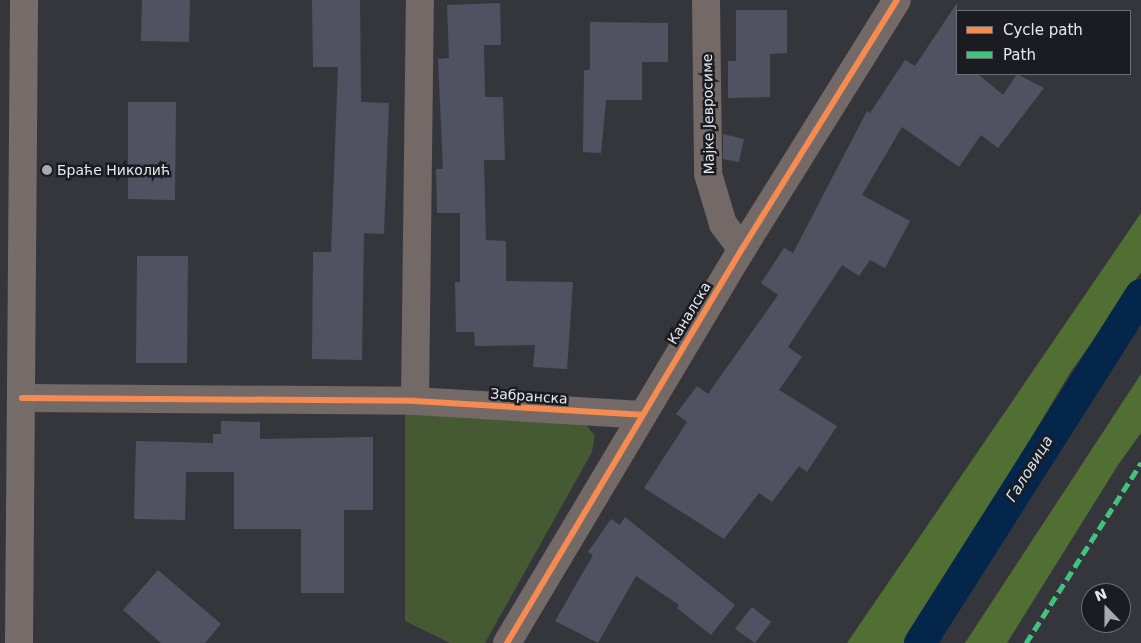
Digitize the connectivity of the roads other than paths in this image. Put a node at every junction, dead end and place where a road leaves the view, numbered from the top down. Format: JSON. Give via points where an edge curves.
{"nodes":[{"id":1,"x":24,"y":0,"type":"edge"},
{"id":2,"x":420,"y":0,"type":"edge"},
{"id":3,"x":706,"y":0,"type":"edge"},
{"id":4,"x":897,"y":0,"type":"edge"},
{"id":5,"x":742,"y":249,"type":"junction"},
{"id":6,"x":22,"y":398,"type":"junction"},
{"id":7,"x":415,"y":401,"type":"junction"},
{"id":8,"x":642,"y":415,"type":"junction"},
{"id":9,"x":19,"y":643,"type":"edge"},
{"id":10,"x":507,"y":643,"type":"edge"}],
"edges":[{"from":1,"to":6,"type":"main road"},
{"from":2,"to":7,"type":"street"},
{"from":3,"to":5,"type":"street","name":"Мајке Јевросиме","via":[[708,174],[722,224]]},
{"from":4,"to":5,"type":"street","name":"Каналска"},
{"from":5,"to":8,"type":"street","name":"Каналска"},
{"from":6,"to":7,"type":"street","name":"Забранска"},
{"from":6,"to":9,"type":"main road"},
{"from":7,"to":8,"type":"street","name":"Забранска"},
{"from":8,"to":10,"type":"street","name":"Каналска"}]}
